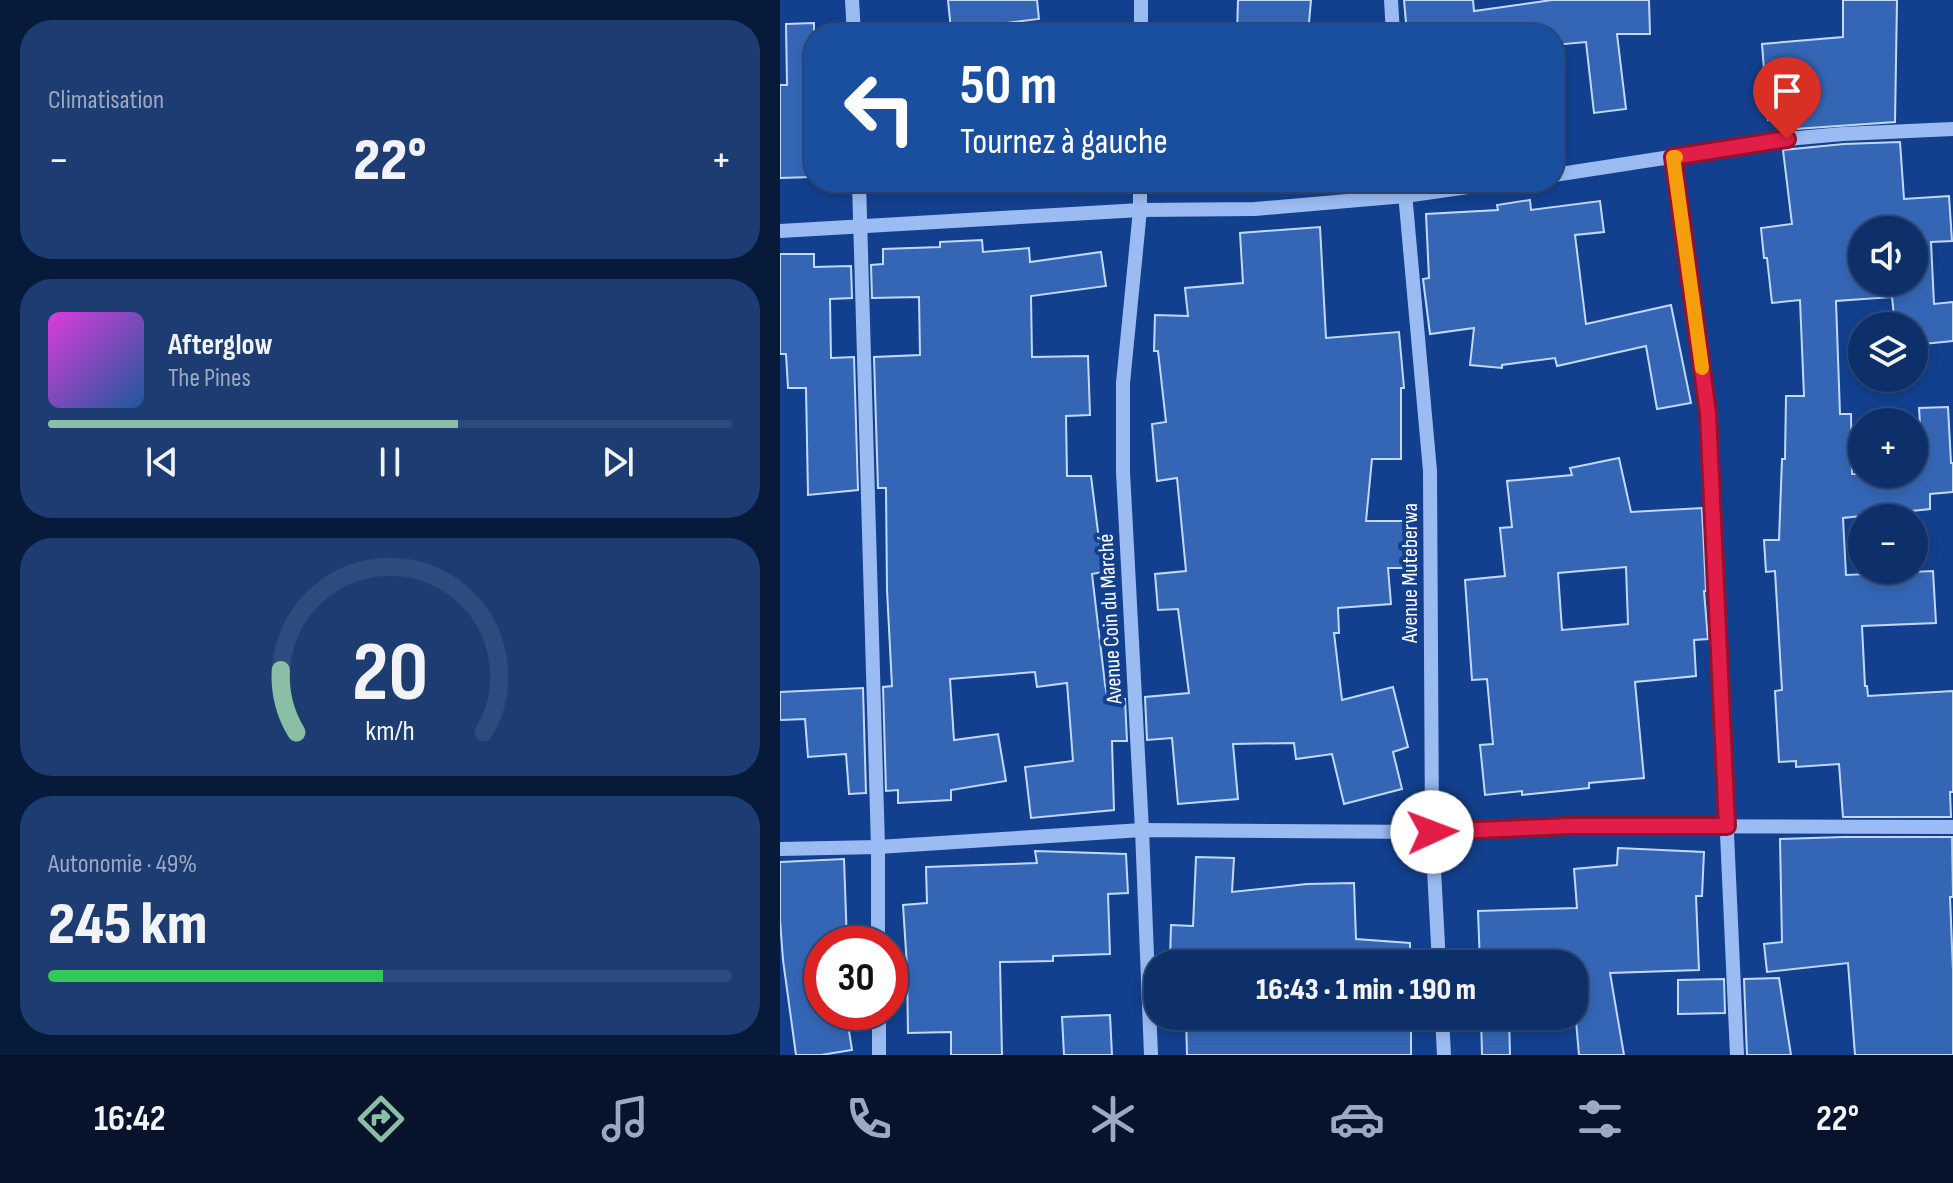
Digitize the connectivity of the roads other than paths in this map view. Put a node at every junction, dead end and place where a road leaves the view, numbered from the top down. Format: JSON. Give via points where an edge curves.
{"nodes":[{"id":1,"x":852,"y":0,"type":"edge"},
{"id":2,"x":1141,"y":0,"type":"edge"},
{"id":3,"x":1391,"y":0,"type":"edge"},
{"id":4,"x":853,"y":24,"type":"edge"},
{"id":5,"x":1141,"y":24,"type":"edge"},
{"id":6,"x":1392,"y":24,"type":"edge"},
{"id":7,"x":1953,"y":129,"type":"edge"},
{"id":8,"x":1673,"y":157,"type":"junction"},
{"id":9,"x":1564,"y":173,"type":"edge"},
{"id":10,"x":859,"y":192,"type":"edge"},
{"id":11,"x":1140,"y":192,"type":"edge"},
{"id":12,"x":1382,"y":192,"type":"edge"},
{"id":13,"x":1404,"y":192,"type":"edge"},
{"id":14,"x":1140,"y":210,"type":"junction"},
{"id":15,"x":860,"y":227,"type":"junction"},
{"id":16,"x":780,"y":231,"type":"edge"},
{"id":17,"x":1727,"y":826,"type":"junction"},
{"id":18,"x":1953,"y":827,"type":"edge"},
{"id":19,"x":1142,"y":830,"type":"junction"},
{"id":20,"x":1432,"y":832,"type":"junction"},
{"id":21,"x":878,"y":847,"type":"junction"},
{"id":22,"x":780,"y":849,"type":"edge"},
{"id":23,"x":878,"y":926,"type":"edge"},
{"id":24,"x":1438,"y":950,"type":"edge"},
{"id":25,"x":879,"y":1030,"type":"edge"},
{"id":26,"x":1443,"y":1030,"type":"edge"},
{"id":27,"x":879,"y":1055,"type":"edge"},
{"id":28,"x":1151,"y":1055,"type":"edge"},
{"id":29,"x":1444,"y":1055,"type":"edge"},
{"id":30,"x":1737,"y":1055,"type":"edge"}],
"edges":[{"from":1,"to":4,"type":"street"},
{"from":2,"to":5,"type":"street"},
{"from":3,"to":6,"type":"street"},
{"from":7,"to":8,"type":"street","via":[[1787,139]]},
{"from":8,"to":9,"type":"street"},
{"from":8,"to":17,"type":"street","via":[[1708,413]]},
{"from":10,"to":15,"type":"street"},
{"from":11,"to":14,"type":"street","name":"Avenue Coin du Marché"},
{"from":12,"to":14,"type":"street","via":[[1255,209]]},
{"from":13,"to":20,"type":"street","name":"Avenue Muteberwa","via":[[1430,471]]},
{"from":14,"to":15,"type":"street"},
{"from":14,"to":19,"type":"street","name":"Avenue Coin du Marché","via":[[1123,383],[1123,472]]},
{"from":15,"to":16,"type":"street"},
{"from":15,"to":21,"type":"street"},
{"from":17,"to":18,"type":"street"},
{"from":17,"to":20,"type":"street"},
{"from":17,"to":30,"type":"street"},
{"from":19,"to":20,"type":"street"},
{"from":19,"to":21,"type":"street"},
{"from":19,"to":28,"type":"street","name":"Avenue Coin du Marché"},
{"from":20,"to":24,"type":"street","name":"Avenue Muteberwa"},
{"from":21,"to":22,"type":"street"},
{"from":21,"to":23,"type":"street"},
{"from":25,"to":27,"type":"street"},
{"from":26,"to":29,"type":"street"}]}
